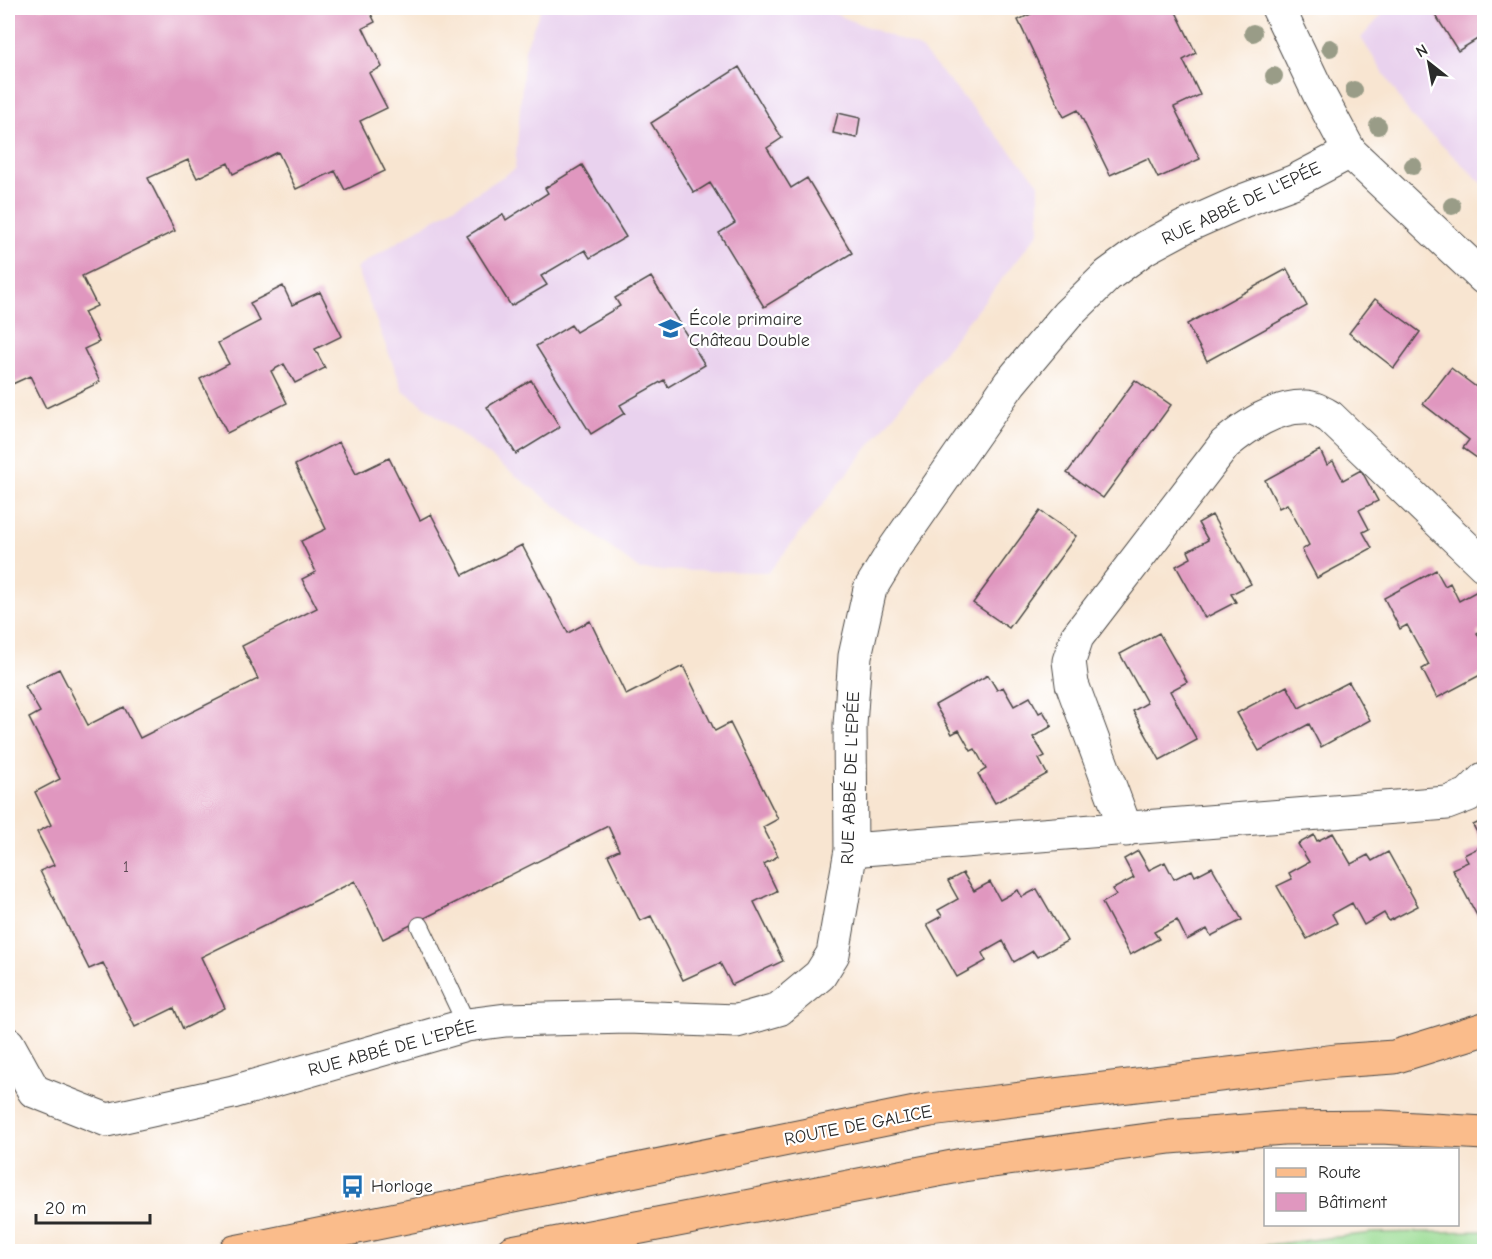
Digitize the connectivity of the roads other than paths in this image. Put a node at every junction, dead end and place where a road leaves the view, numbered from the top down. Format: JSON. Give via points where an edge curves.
{"nodes":[{"id":1,"x":1278,"y":8,"type":"edge"},
{"id":2,"x":1350,"y":152,"type":"junction"},
{"id":3,"x":1485,"y":278,"type":"edge"},
{"id":4,"x":1485,"y":565,"type":"edge"},
{"id":5,"x":1485,"y":779,"type":"edge"},
{"id":6,"x":1126,"y":830,"type":"junction"},
{"id":7,"x":851,"y":850,"type":"junction"},
{"id":8,"x":420,"y":926,"type":"dead end"},
{"id":9,"x":466,"y":1025,"type":"junction"},
{"id":10,"x":1485,"y":1029,"type":"edge"},
{"id":11,"x":8,"y":1044,"type":"edge"},
{"id":12,"x":1485,"y":1133,"type":"edge"},
{"id":13,"x":235,"y":1251,"type":"edge"},
{"id":14,"x":512,"y":1251,"type":"edge"}],
"edges":[{"from":1,"to":2,"type":"street"},
{"from":2,"to":3,"type":"street"},
{"from":2,"to":7,"type":"street","name":"RUE ABBÉ DE L'EPÉE","via":[[1145,248],[1108,274],[1067,315],[1010,383],[912,522],[870,590],[855,656]]},
{"from":4,"to":6,"type":"street","via":[[1330,417],[1306,406],[1276,412],[1247,426],[1225,444],[1077,637],[1069,661],[1072,684]]},
{"from":5,"to":6,"type":"street","via":[[1468,795],[1447,803]]},
{"from":6,"to":7,"type":"street"},
{"from":7,"to":9,"type":"street","name":"RUE ABBÉ DE L'EPÉE","via":[[833,954],[820,975],[779,1009],[737,1021],[628,1017],[506,1020]]},
{"from":8,"to":9,"type":"lane"},
{"from":9,"to":11,"type":"street","name":"RUE ABBÉ DE L'EPÉE","via":[[233,1092],[107,1120],[34,1091]]},
{"from":10,"to":13,"type":"main road","name":"ROUTE DE GALICE","via":[[1394,1056],[930,1110]]},
{"from":12,"to":14,"type":"main road","via":[[1381,1127],[1283,1128],[1170,1137],[963,1165]]}]}
